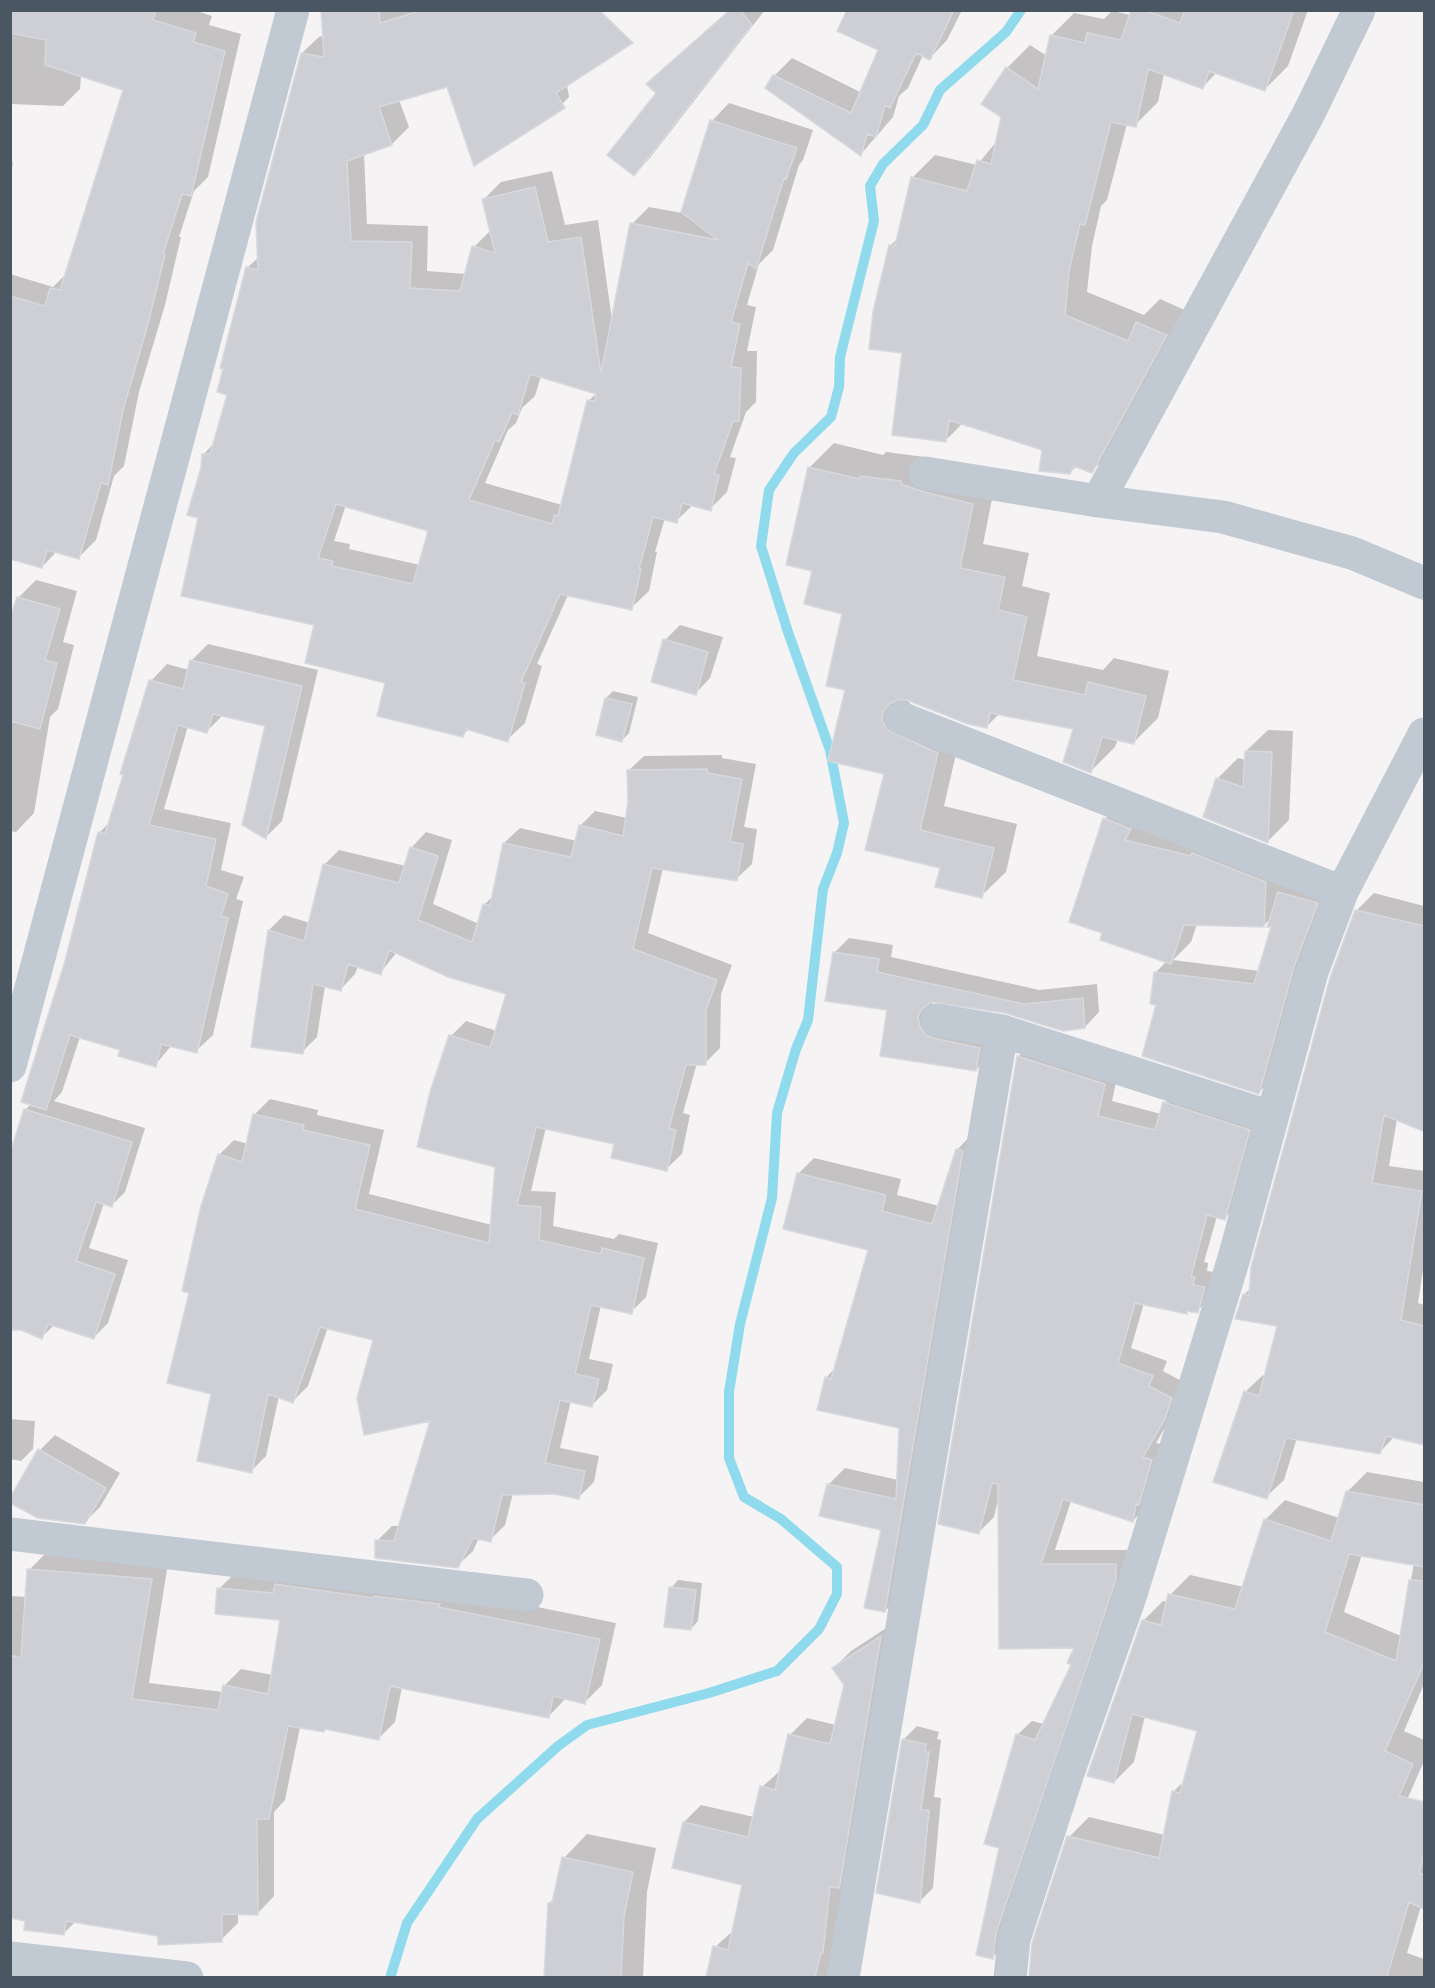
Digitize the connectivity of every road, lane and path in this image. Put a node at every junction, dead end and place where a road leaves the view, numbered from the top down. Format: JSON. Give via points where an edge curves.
{"nodes":[{"id":1,"x":294,"y":10,"type":"edge"},
{"id":2,"x":1359,"y":10,"type":"edge"},
{"id":3,"x":926,"y":473,"type":"dead end"},
{"id":4,"x":1098,"y":501,"type":"junction"},
{"id":5,"x":1425,"y":583,"type":"edge"},
{"id":6,"x":901,"y":718,"type":"dead end"},
{"id":7,"x":1425,"y":734,"type":"edge"},
{"id":8,"x":1342,"y":892,"type":"junction"},
{"id":9,"x":937,"y":1020,"type":"dead end"},
{"id":10,"x":1002,"y":1031,"type":"junction"},
{"id":11,"x":10,"y":1066,"type":"edge"},
{"id":12,"x":1271,"y":1117,"type":"junction"},
{"id":13,"x":10,"y":1534,"type":"edge"},
{"id":14,"x":527,"y":1595,"type":"dead end"},
{"id":15,"x":10,"y":1958,"type":"edge"},
{"id":16,"x":187,"y":1977,"type":"edge"},
{"id":17,"x":843,"y":1977,"type":"edge"},
{"id":18,"x":1010,"y":1977,"type":"edge"}],
"edges":[{"from":1,"to":11,"type":"street"},
{"from":2,"to":4,"type":"street","via":[[1309,112]]},
{"from":3,"to":4,"type":"street"},
{"from":4,"to":5,"type":"street","via":[[1223,517],[1352,553]]},
{"from":6,"to":8,"type":"street"},
{"from":7,"to":8,"type":"street"},
{"from":8,"to":12,"type":"street","via":[[1312,972]]},
{"from":9,"to":10,"type":"street"},
{"from":10,"to":12,"type":"street"},
{"from":10,"to":17,"type":"street"},
{"from":12,"to":18,"type":"street","via":[[1234,1258],[1131,1594],[1014,1939]]},
{"from":13,"to":14,"type":"street"},
{"from":15,"to":16,"type":"street"}]}
